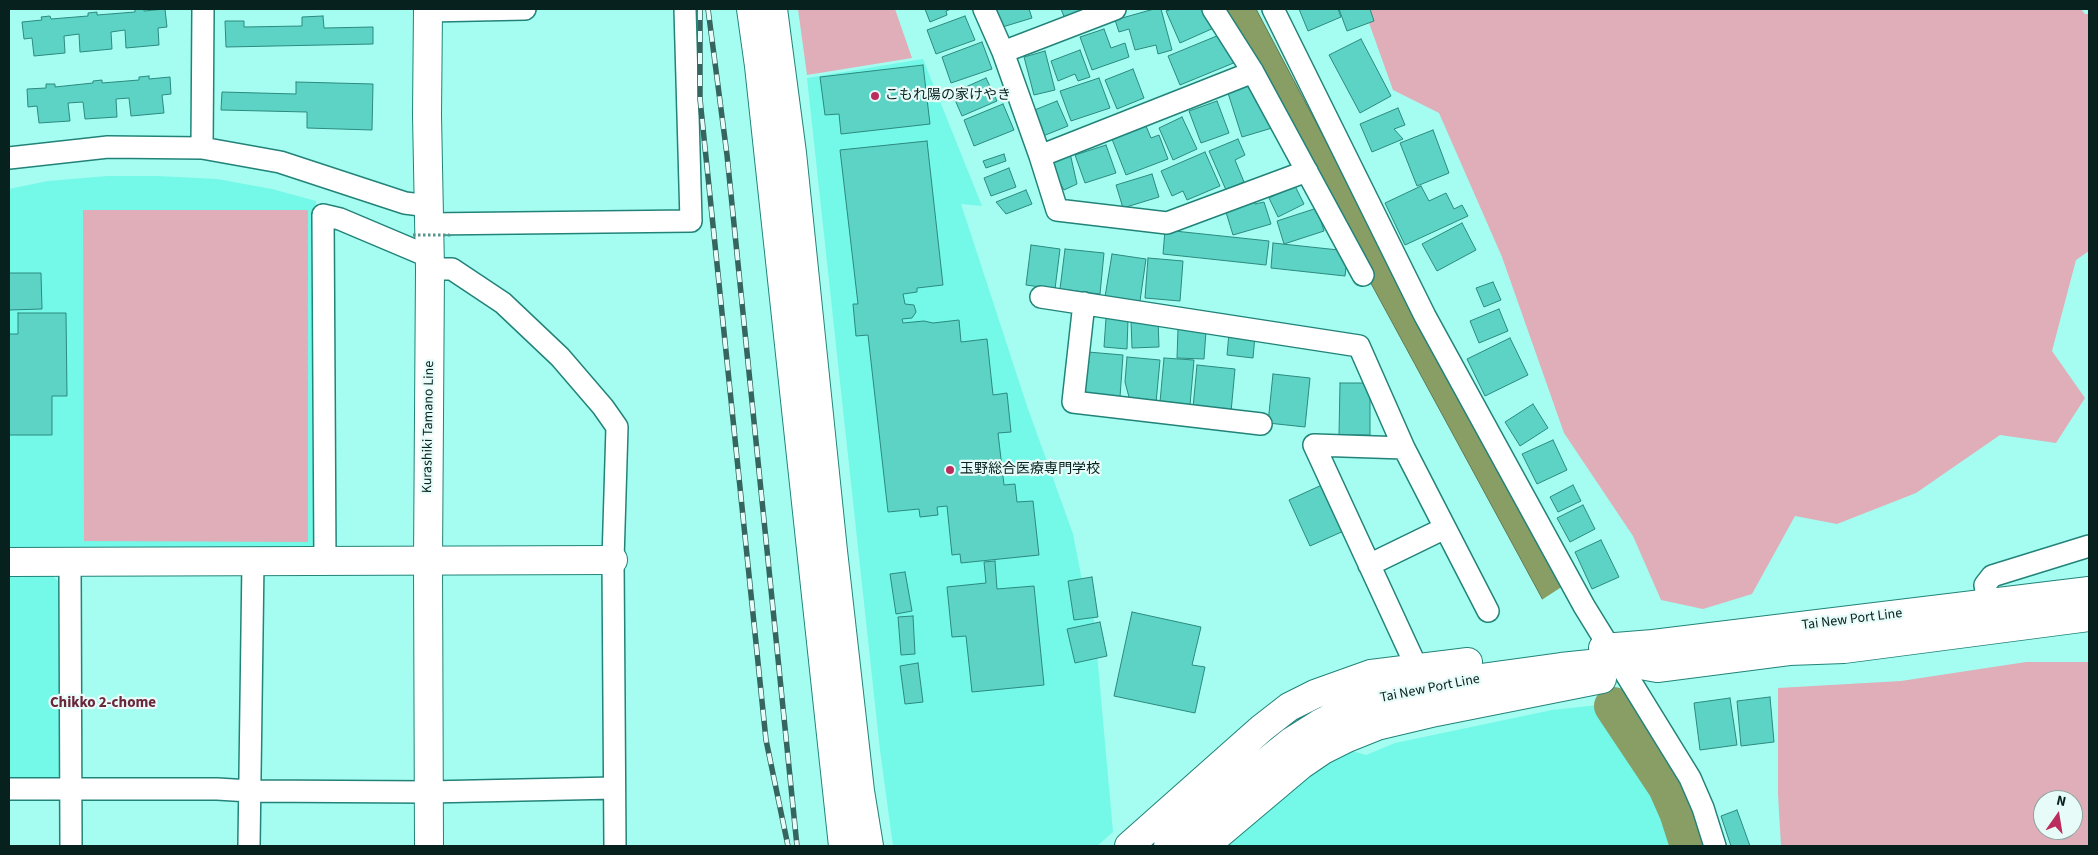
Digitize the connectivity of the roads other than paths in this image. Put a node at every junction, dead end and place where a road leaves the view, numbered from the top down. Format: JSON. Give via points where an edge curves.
{"nodes":[{"id":1,"x":203,"y":9,"type":"edge"},
{"id":2,"x":525,"y":9,"type":"edge"},
{"id":3,"x":686,"y":9,"type":"edge"},
{"id":4,"x":751,"y":9,"type":"edge"},
{"id":5,"x":773,"y":9,"type":"edge"},
{"id":6,"x":984,"y":9,"type":"edge"},
{"id":7,"x":1115,"y":9,"type":"edge"},
{"id":8,"x":1213,"y":9,"type":"edge"},
{"id":9,"x":1273,"y":9,"type":"edge"},
{"id":10,"x":428,"y":10,"type":"edge"},
{"id":11,"x":1003,"y":52,"type":"junction"},
{"id":12,"x":1253,"y":72,"type":"junction"},
{"id":13,"x":202,"y":148,"type":"junction"},
{"id":14,"x":1040,"y":156,"type":"junction"},
{"id":15,"x":9,"y":158,"type":"edge"},
{"id":16,"x":1307,"y":171,"type":"junction"},
{"id":17,"x":430,"y":238,"type":"junction"},
{"id":18,"x":1363,"y":275,"type":"dead end"},
{"id":19,"x":1041,"y":296,"type":"dead end"},
{"id":20,"x":1084,"y":303,"type":"junction"},
{"id":21,"x":1260,"y":424,"type":"dead end"},
{"id":22,"x":1404,"y":448,"type":"junction"},
{"id":23,"x":1445,"y":528,"type":"junction"},
{"id":24,"x":2089,"y":546,"type":"edge"},
{"id":25,"x":428,"y":560,"type":"junction"},
{"id":26,"x":613,"y":560,"type":"junction"},
{"id":27,"x":253,"y":561,"type":"junction"},
{"id":28,"x":325,"y":561,"type":"junction"},
{"id":29,"x":9,"y":562,"type":"edge"},
{"id":30,"x":70,"y":562,"type":"junction"},
{"id":31,"x":1370,"y":565,"type":"junction"},
{"id":32,"x":2089,"y":591,"type":"edge"},
{"id":33,"x":1488,"y":611,"type":"dead end"},
{"id":34,"x":1991,"y":617,"type":"junction"},
{"id":35,"x":2089,"y":617,"type":"edge"},
{"id":36,"x":1614,"y":661,"type":"junction"},
{"id":37,"x":1576,"y":666,"type":"junction"},
{"id":38,"x":1417,"y":668,"type":"junction"},
{"id":39,"x":614,"y":788,"type":"junction"},
{"id":40,"x":9,"y":789,"type":"edge"},
{"id":41,"x":71,"y":789,"type":"junction"},
{"id":42,"x":250,"y":791,"type":"junction"},
{"id":43,"x":429,"y":792,"type":"junction"},
{"id":44,"x":71,"y":846,"type":"edge"},
{"id":45,"x":249,"y":846,"type":"edge"},
{"id":46,"x":428,"y":846,"type":"edge"},
{"id":47,"x":614,"y":846,"type":"edge"},
{"id":48,"x":843,"y":846,"type":"edge"},
{"id":49,"x":869,"y":846,"type":"edge"},
{"id":50,"x":1129,"y":846,"type":"edge"},
{"id":51,"x":1168,"y":846,"type":"edge"},
{"id":52,"x":1206,"y":846,"type":"edge"},
{"id":53,"x":1715,"y":846,"type":"edge"}],
"edges":[{"from":1,"to":13,"type":"street"},
{"from":2,"to":10,"type":"street"},
{"from":3,"to":17,"type":"street","via":[[690,221]]},
{"from":4,"to":48,"type":"main road"},
{"from":5,"to":49,"type":"main road","via":[[792,153],[860,791]]},
{"from":6,"to":11,"type":"street"},
{"from":7,"to":11,"type":"street"},
{"from":8,"to":12,"type":"street"},
{"from":9,"to":36,"type":"street","via":[[1425,316]]},
{"from":10,"to":17,"type":"main road","name":"Kurashiki Tamano Line"},
{"from":11,"to":14,"type":"street"},
{"from":12,"to":14,"type":"street"},
{"from":12,"to":16,"type":"street"},
{"from":13,"to":15,"type":"street","via":[[108,146]]},
{"from":13,"to":17,"type":"street","via":[[280,162],[405,203]]},
{"from":14,"to":16,"type":"street","via":[[1057,210],[1167,224]]},
{"from":16,"to":18,"type":"street"},
{"from":17,"to":25,"type":"main road","name":"Kurashiki Tamano Line"},
{"from":17,"to":26,"type":"street","via":[[452,269],[503,303],[560,357],[616,427]]},
{"from":17,"to":28,"type":"street","via":[[323,214]]},
{"from":19,"to":20,"type":"street"},
{"from":20,"to":21,"type":"street","via":[[1073,402]]},
{"from":20,"to":22,"type":"street","via":[[1359,346]]},
{"from":22,"to":23,"type":"street"},
{"from":22,"to":31,"type":"street","via":[[1314,445]]},
{"from":23,"to":31,"type":"street"},
{"from":23,"to":33,"type":"street"},
{"from":24,"to":34,"type":"street","via":[[1992,576],[1985,585]]},
{"from":25,"to":26,"type":"main road"},
{"from":25,"to":28,"type":"main road"},
{"from":25,"to":43,"type":"main road","name":"Kurashiki Tamano Line"},
{"from":26,"to":39,"type":"street"},
{"from":27,"to":28,"type":"main road"},
{"from":27,"to":30,"type":"main road"},
{"from":27,"to":42,"type":"street"},
{"from":29,"to":30,"type":"main road"},
{"from":30,"to":41,"type":"street"},
{"from":31,"to":38,"type":"street"},
{"from":32,"to":34,"type":"main road","name":"Tai New Port Line"},
{"from":34,"to":35,"type":"main road","name":"Tai New Port Line"},
{"from":34,"to":36,"type":"main road","name":"Tai New Port Line","via":[[1844,649],[1655,656]]},
{"from":36,"to":37,"type":"main road","name":"Tai New Port Line"},
{"from":36,"to":53,"type":"street","via":[[1690,778],[1704,808]]},
{"from":37,"to":38,"type":"main road"},
{"from":37,"to":51,"type":"main road","name":"Tai New Port Line","via":[[1421,688],[1346,710],[1292,741]]},
{"from":37,"to":52,"type":"main road","via":[[1347,738],[1301,765]]},
{"from":38,"to":50,"type":"main road","via":[[1371,674],[1348,681],[1289,707]]},
{"from":39,"to":43,"type":"street"},
{"from":39,"to":47,"type":"street"},
{"from":40,"to":41,"type":"street"},
{"from":41,"to":42,"type":"street"},
{"from":41,"to":44,"type":"street"},
{"from":42,"to":43,"type":"street"},
{"from":42,"to":45,"type":"street"},
{"from":43,"to":46,"type":"main road","name":"Kurashiki Tamano Line"}]}
